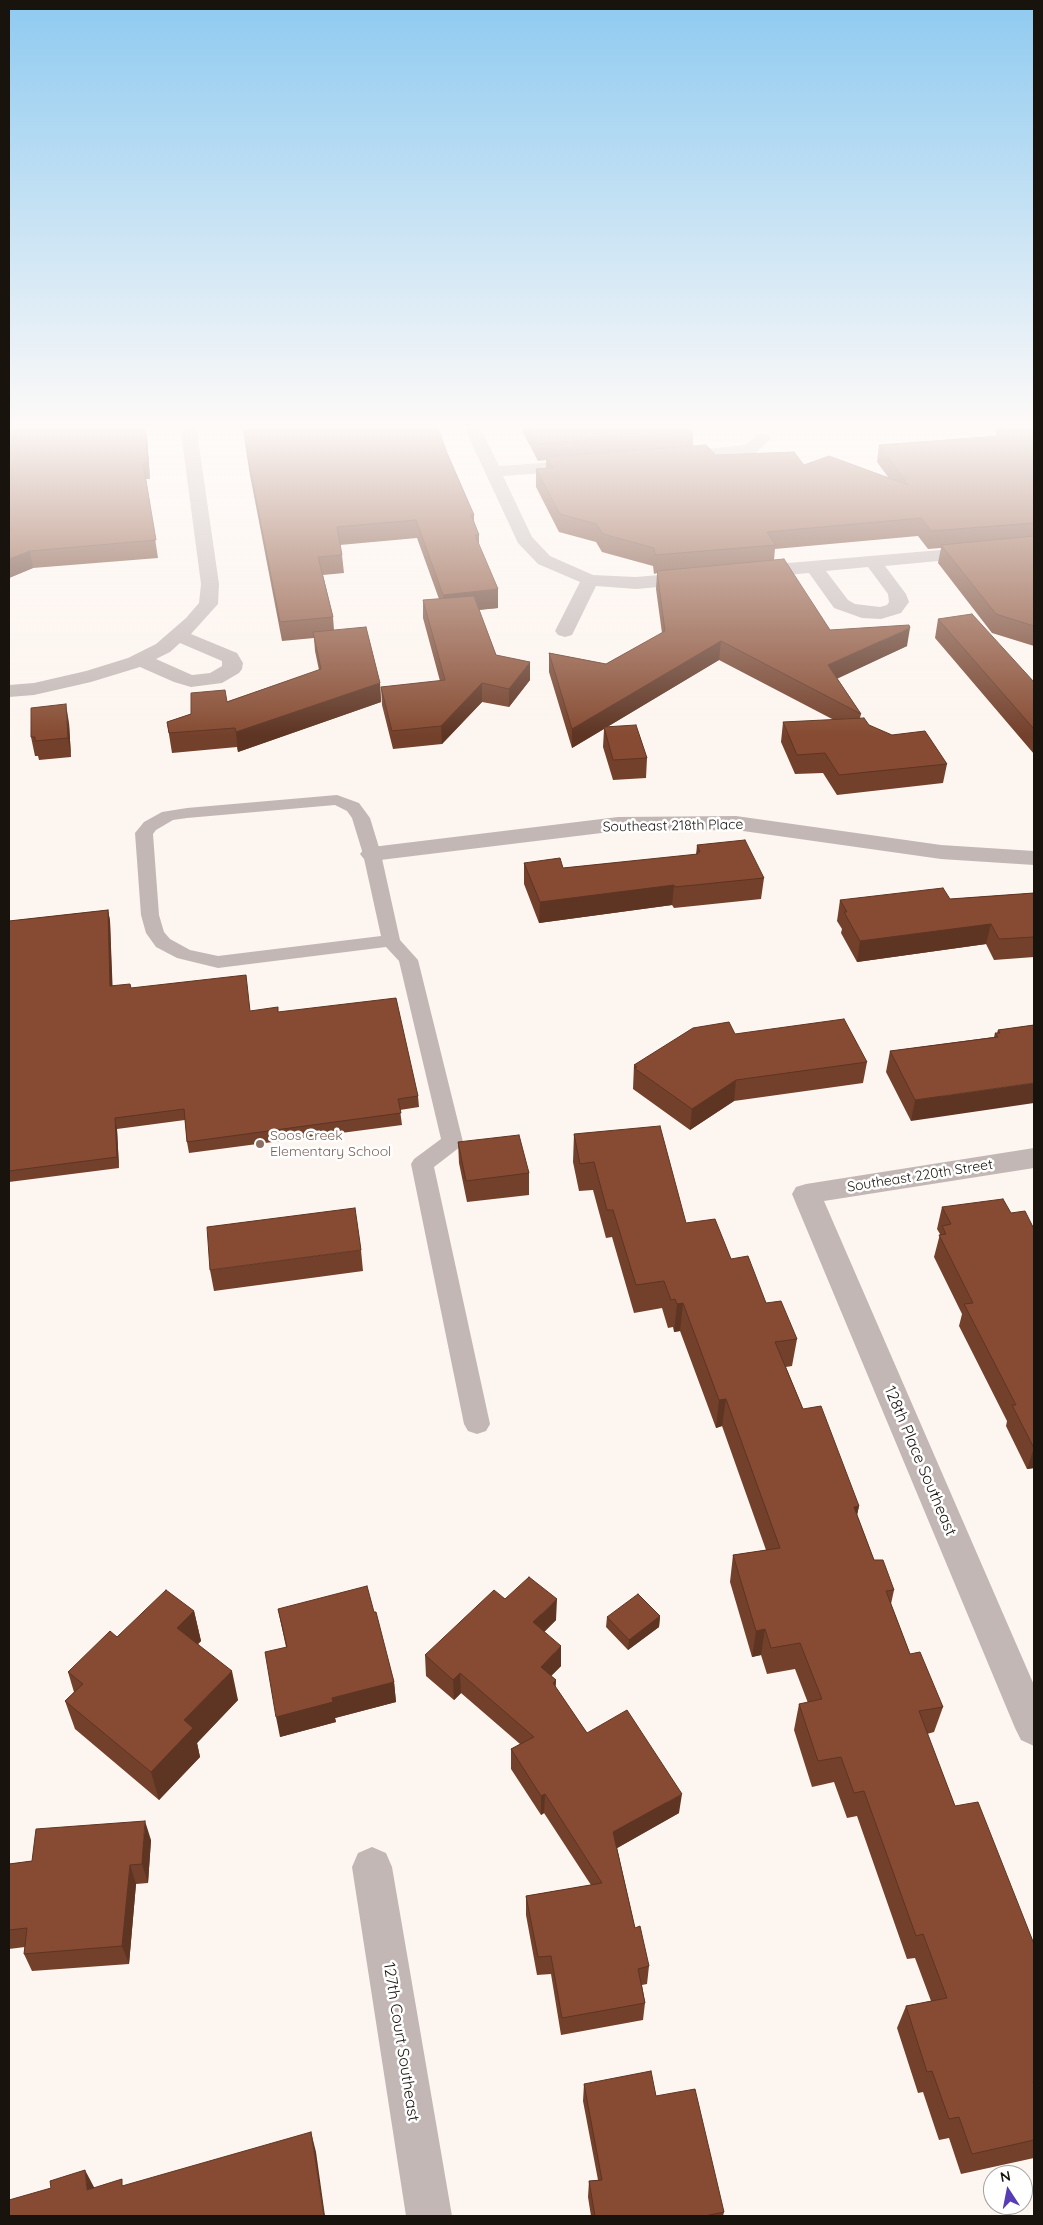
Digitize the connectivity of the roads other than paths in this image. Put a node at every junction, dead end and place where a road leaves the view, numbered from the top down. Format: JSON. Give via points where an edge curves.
{"nodes":[{"id":1,"x":202,"y":529,"type":"edge"},
{"id":2,"x":519,"y":529,"type":"edge"},
{"id":3,"x":1034,"y":547,"type":"edge"},
{"id":4,"x":873,"y":562,"type":"junction"},
{"id":5,"x":814,"y":567,"type":"junction"},
{"id":6,"x":735,"y":574,"type":"edge"},
{"id":7,"x":715,"y":576,"type":"edge"},
{"id":8,"x":590,"y":580,"type":"junction"},
{"id":9,"x":565,"y":631,"type":"dead end"},
{"id":10,"x":171,"y":642,"type":"junction"},
{"id":11,"x":139,"y":659,"type":"junction"},
{"id":12,"x":9,"y":691,"type":"edge"},
{"id":13,"x":372,"y":854,"type":"junction"},
{"id":14,"x":1034,"y":858,"type":"edge"},
{"id":15,"x":391,"y":941,"type":"junction"},
{"id":16,"x":1034,"y":1158,"type":"edge"},
{"id":17,"x":806,"y":1194,"type":"joint"},
{"id":18,"x":476,"y":1424,"type":"dead end"},
{"id":19,"x":1034,"y":1728,"type":"edge"},
{"id":20,"x":372,"y":1867,"type":"dead end"},
{"id":21,"x":429,"y":2216,"type":"edge"}],
"edges":[{"from":1,"to":10,"type":"street","via":[[210,584],[208,604]]},
{"from":2,"to":8,"type":"street","via":[[524,539],[544,560]]},
{"from":3,"to":4,"type":"street"},
{"from":4,"to":5,"type":"street"},
{"from":4,"to":5,"type":"street","via":[[897,594],[899,602],[894,609],[881,613],[862,612],[841,604]]},
{"from":5,"to":6,"type":"street"},
{"from":7,"to":8,"type":"street","via":[[636,583]]},
{"from":8,"to":9,"type":"street"},
{"from":10,"to":11,"type":"street"},
{"from":10,"to":11,"type":"street","via":[[230,657],[232,669],[215,679],[191,681]]},
{"from":11,"to":12,"type":"street","via":[[91,676],[34,689]]},
{"from":13,"to":14,"type":"street","name":"Southeast 218th Place","via":[[618,824],[736,823],[941,852]]},
{"from":13,"to":15,"type":"lane"},
{"from":13,"to":15,"type":"lane","via":[[361,818],[353,807],[337,800],[187,813],[158,821],[144,833],[150,915],[155,933],[163,944],[200,959],[218,962]]},
{"from":15,"to":18,"type":"lane","via":[[408,960],[452,1142],[422,1164]]},
{"from":16,"to":17,"type":"street","name":"Southeast 220th Street"},
{"from":17,"to":19,"type":"street","name":"128th Place Southeast"},
{"from":20,"to":21,"type":"street","name":"127th Court Southeast"}]}
